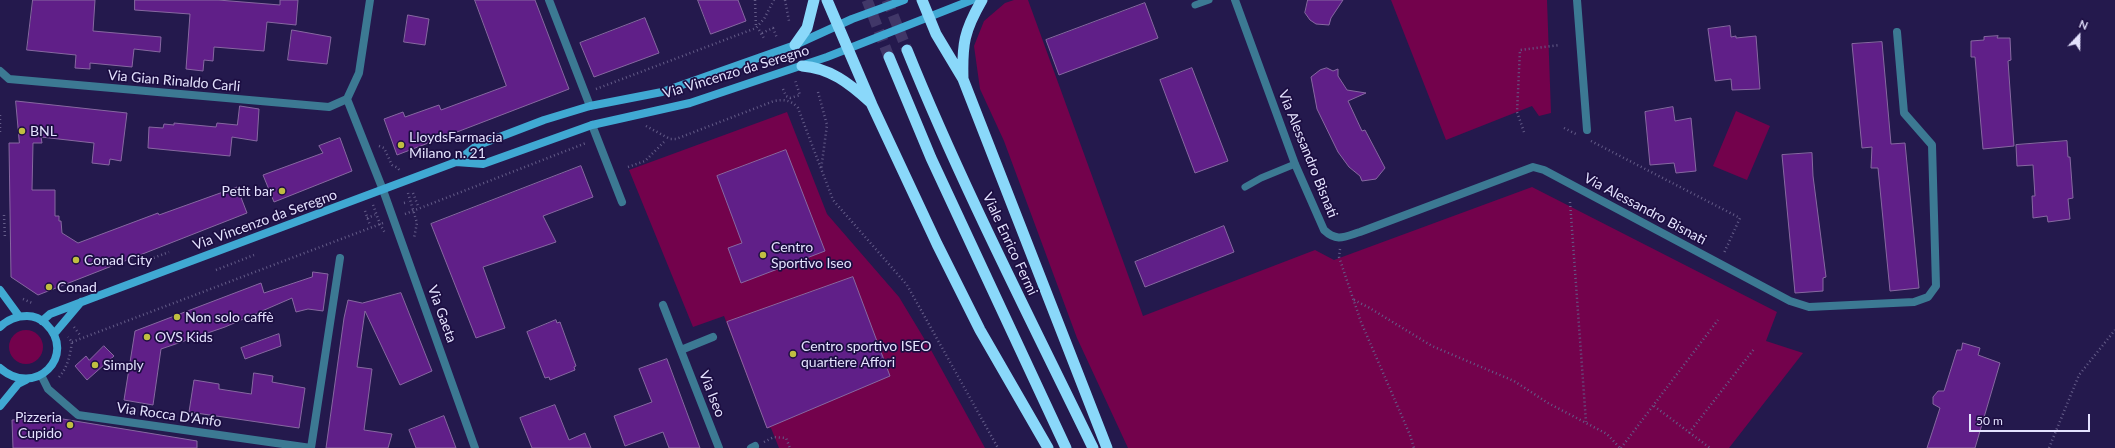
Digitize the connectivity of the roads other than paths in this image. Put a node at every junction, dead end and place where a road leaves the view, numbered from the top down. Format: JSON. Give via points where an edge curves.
{"nodes":[{"id":1,"x":370,"y":0,"type":"edge"},
{"id":2,"x":549,"y":0,"type":"edge"},
{"id":3,"x":814,"y":0,"type":"edge"},
{"id":4,"x":828,"y":0,"type":"edge"},
{"id":5,"x":904,"y":0,"type":"edge"},
{"id":6,"x":922,"y":0,"type":"edge"},
{"id":7,"x":972,"y":0,"type":"edge"},
{"id":8,"x":982,"y":0,"type":"edge"},
{"id":9,"x":1208,"y":0,"type":"edge"},
{"id":10,"x":1235,"y":0,"type":"edge"},
{"id":11,"x":1577,"y":0,"type":"edge"},
{"id":12,"x":1195,"y":5,"type":"dead end"},
{"id":13,"x":929,"y":18,"type":"junction"},
{"id":14,"x":839,"y":25,"type":"junction"},
{"id":15,"x":1897,"y":32,"type":"dead end"},
{"id":16,"x":796,"y":45,"type":"junction"},
{"id":17,"x":849,"y":49,"type":"junction"},
{"id":18,"x":907,"y":50,"type":"tunnel mouth"},
{"id":19,"x":889,"y":57,"type":"tunnel mouth"},
{"id":20,"x":802,"y":66,"type":"junction"},
{"id":21,"x":0,"y":71,"type":"edge"},
{"id":22,"x":963,"y":79,"type":"junction"},
{"id":23,"x":347,"y":99,"type":"junction"},
{"id":24,"x":872,"y":105,"type":"junction"},
{"id":25,"x":590,"y":106,"type":"junction"},
{"id":26,"x":592,"y":125,"type":"junction"},
{"id":27,"x":1586,"y":134,"type":"road end"},
{"id":28,"x":456,"y":162,"type":"junction"},
{"id":29,"x":1296,"y":164,"type":"junction"},
{"id":30,"x":1245,"y":187,"type":"dead end"},
{"id":31,"x":383,"y":190,"type":"junction"},
{"id":32,"x":622,"y":202,"type":"dead end"},
{"id":33,"x":340,"y":258,"type":"dead end"},
{"id":34,"x":0,"y":290,"type":"edge"},
{"id":35,"x":82,"y":302,"type":"junction"},
{"id":36,"x":663,"y":305,"type":"dead end"},
{"id":37,"x":19,"y":316,"type":"junction"},
{"id":38,"x":42,"y":321,"type":"junction"},
{"id":39,"x":0,"y":328,"type":"edge"},
{"id":40,"x":54,"y":334,"type":"junction"},
{"id":41,"x":714,"y":337,"type":"dead end"},
{"id":42,"x":681,"y":350,"type":"junction"},
{"id":43,"x":0,"y":368,"type":"edge"},
{"id":44,"x":41,"y":375,"type":"junction"},
{"id":45,"x":26,"y":380,"type":"junction"},
{"id":46,"x":0,"y":406,"type":"edge"},
{"id":47,"x":311,"y":448,"type":"edge"},
{"id":48,"x":475,"y":448,"type":"edge"},
{"id":49,"x":719,"y":448,"type":"edge"},
{"id":50,"x":1048,"y":448,"type":"edge"},
{"id":51,"x":1066,"y":448,"type":"edge"},
{"id":52,"x":1094,"y":448,"type":"edge"},
{"id":53,"x":1107,"y":448,"type":"edge"}],
"edges":[{"from":1,"to":23,"type":"street","via":[[359,73]]},
{"from":2,"to":25,"type":"street"},
{"from":3,"to":16,"type":"highway","via":[[806,28]]},
{"from":4,"to":14,"type":"highway"},
{"from":5,"to":14,"type":"main road","name":"Via Vincenzo da Seregno"},
{"from":6,"to":13,"type":"highway"},
{"from":7,"to":13,"type":"main road","name":"Via Vincenzo da Seregno"},
{"from":8,"to":22,"type":"highway","via":[[965,33],[962,51]]},
{"from":9,"to":12,"type":"lane"},
{"from":10,"to":29,"type":"street","name":"Via Alessandro Bisnati"},
{"from":11,"to":27,"type":"street"},
{"from":13,"to":17,"type":"main road","name":"Via Vincenzo da Seregno"},
{"from":13,"to":22,"type":"highway"},
{"from":14,"to":16,"type":"main road","name":"Via Vincenzo da Seregno"},
{"from":14,"to":17,"type":"highway"},
{"from":15,"to":29,"type":"street","name":"Via Alessandro Bisnati","via":[[1904,113],[1932,145],[1936,286],[1928,297],[1914,302],[1809,307],[1790,301],[1544,170],[1533,167],[1340,238],[1331,236],[1324,230]]},
{"from":16,"to":25,"type":"main road","name":"Via Vincenzo da Seregno","via":[[662,92]]},
{"from":17,"to":20,"type":"main road","name":"Via Vincenzo da Seregno"},
{"from":17,"to":24,"type":"highway"},
{"from":18,"to":52,"type":"highway","name":"Viale Enrico Fermi","via":[[962,177]]},
{"from":19,"to":51,"type":"highway","via":[[931,158]]},
{"from":20,"to":24,"type":"highway","via":[[816,67],[832,73],[852,85]]},
{"from":20,"to":26,"type":"main road","name":"Via Vincenzo da Seregno","via":[[690,103]]},
{"from":21,"to":23,"type":"street","name":"Via Gian Rinaldo Carli","via":[[9,79],[329,107]]},
{"from":22,"to":53,"type":"highway"},
{"from":23,"to":31,"type":"street"},
{"from":24,"to":50,"type":"highway","via":[[980,330]]},
{"from":25,"to":28,"type":"main road","name":"Via Vincenzo da Seregno","via":[[544,120],[476,146]]},
{"from":26,"to":28,"type":"main road","name":"Via Vincenzo da Seregno","via":[[483,164]]},
{"from":26,"to":32,"type":"street"},
{"from":28,"to":31,"type":"main road","name":"Via Vincenzo da Seregno"},
{"from":29,"to":30,"type":"lane"},
{"from":31,"to":35,"type":"main road","name":"Via Vincenzo da Seregno"},
{"from":31,"to":48,"type":"street","name":"Via Gaeta"},
{"from":33,"to":47,"type":"street"},
{"from":34,"to":37,"type":"main road"},
{"from":35,"to":38,"type":"main road","name":"Via Vincenzo da Seregno","via":[[50,314]]},
{"from":35,"to":40,"type":"main road","name":"Via Vincenzo da Seregno"},
{"from":36,"to":42,"type":"street","name":"Via Iseo"},
{"from":37,"to":38,"type":"main road","via":[[31,316]]},
{"from":37,"to":39,"type":"main road","via":[[11,318]]},
{"from":38,"to":40,"type":"main road"},
{"from":40,"to":44,"type":"main road","via":[[57,352],[49,369]]},
{"from":41,"to":42,"type":"street"},
{"from":42,"to":49,"type":"street","name":"Via Iseo"},
{"from":43,"to":45,"type":"main road","via":[[16,378]]},
{"from":44,"to":45,"type":"main road"},
{"from":44,"to":47,"type":"street","name":"Via Rocca D'Anfo","via":[[48,389],[78,415]]},
{"from":45,"to":46,"type":"main road","via":[[18,384]]}]}
